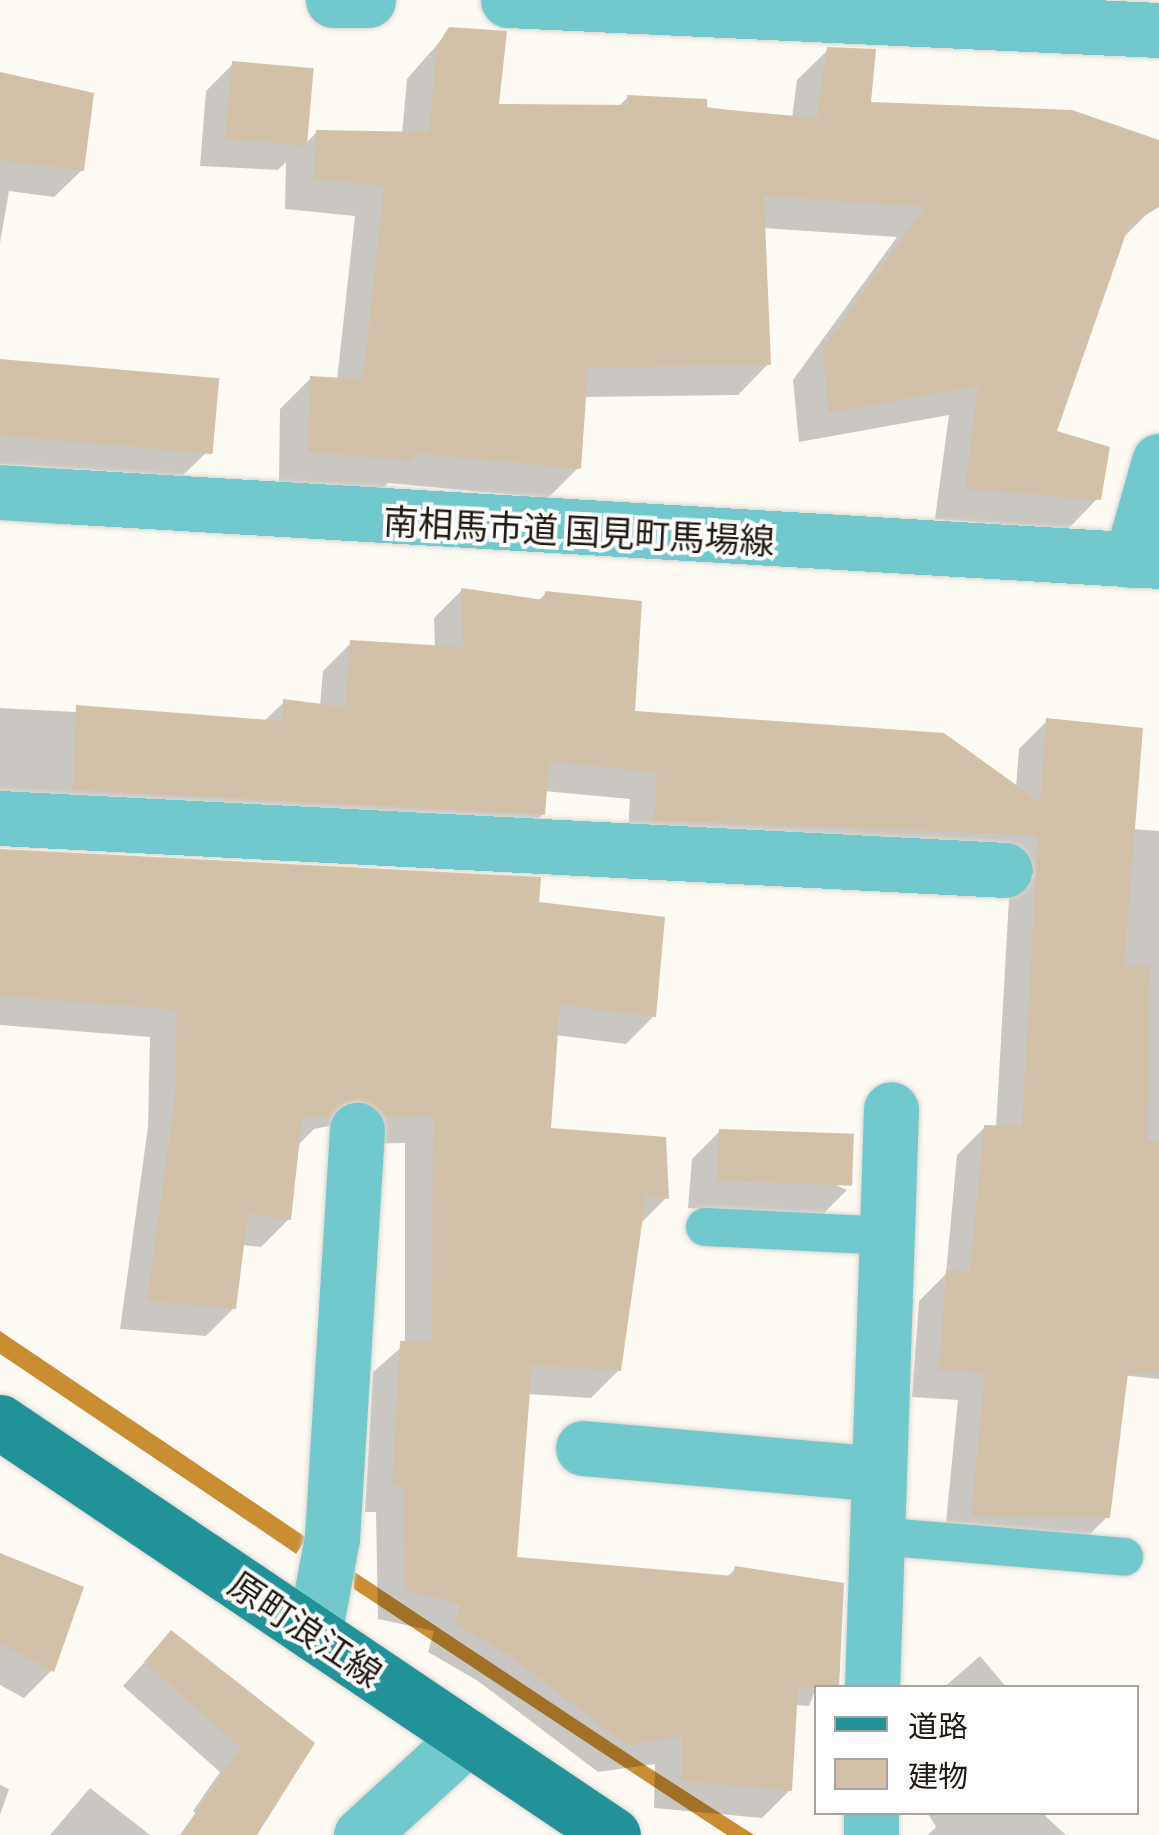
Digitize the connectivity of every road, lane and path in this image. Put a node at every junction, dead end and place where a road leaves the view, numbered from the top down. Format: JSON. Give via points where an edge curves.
{"nodes":[{"id":1,"x":334,"y":0,"type":"edge"},
{"id":2,"x":368,"y":0,"type":"edge"},
{"id":3,"x":508,"y":0,"type":"edge"},
{"id":4,"x":583,"y":2,"type":"edge"},
{"id":5,"x":1159,"y":30,"type":"edge"},
{"id":6,"x":1159,"y":461,"type":"edge"},
{"id":7,"x":0,"y":492,"type":"edge"},
{"id":8,"x":1145,"y":560,"type":"edge"},
{"id":9,"x":0,"y":818,"type":"edge"},
{"id":10,"x":1005,"y":870,"type":"dead end"},
{"id":11,"x":890,"y":1109,"type":"dead end"},
{"id":12,"x":357,"y":1130,"type":"dead end"},
{"id":13,"x":704,"y":1227,"type":"dead end"},
{"id":14,"x":886,"y":1236,"type":"junction"},
{"id":15,"x":0,"y":1422,"type":"edge"},
{"id":16,"x":584,"y":1448,"type":"dead end"},
{"id":17,"x":878,"y":1474,"type":"junction"},
{"id":18,"x":876,"y":1536,"type":"junction"},
{"id":19,"x":1124,"y":1557,"type":"dead end"},
{"id":20,"x":314,"y":1634,"type":"junction"},
{"id":21,"x":872,"y":1685,"type":"edge"},
{"id":22,"x":468,"y":1737,"type":"junction"},
{"id":23,"x":362,"y":1835,"type":"edge"},
{"id":24,"x":612,"y":1835,"type":"edge"}],
"edges":[{"from":1,"to":2,"type":"street"},
{"from":3,"to":4,"type":"street"},
{"from":4,"to":5,"type":"street"},
{"from":6,"to":8,"type":"street"},
{"from":7,"to":8,"type":"street","name":"南相馬市道 国見町馬場線"},
{"from":9,"to":10,"type":"street"},
{"from":11,"to":14,"type":"street"},
{"from":12,"to":20,"type":"street","via":[[328,1558]]},
{"from":13,"to":14,"type":"lane"},
{"from":14,"to":17,"type":"street"},
{"from":15,"to":20,"type":"main road","name":"原町浪江線"},
{"from":16,"to":17,"type":"street"},
{"from":17,"to":18,"type":"street"},
{"from":18,"to":19,"type":"lane"},
{"from":18,"to":21,"type":"street"},
{"from":20,"to":22,"type":"main road","name":"原町浪江線"},
{"from":22,"to":23,"type":"street"},
{"from":22,"to":24,"type":"main road","name":"原町浪江線"}]}
